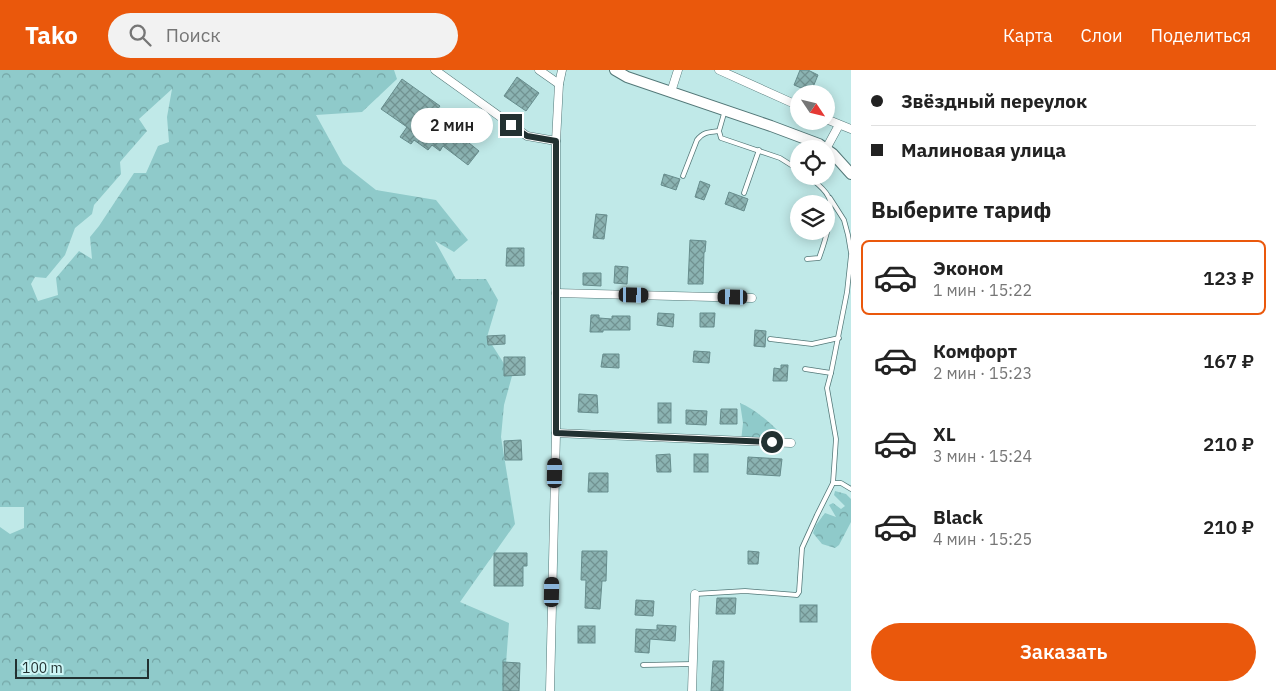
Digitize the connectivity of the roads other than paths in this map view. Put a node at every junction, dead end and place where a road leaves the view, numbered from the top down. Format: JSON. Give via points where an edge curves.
{"nodes":[{"id":1,"x":435,"y":70,"type":"edge"},
{"id":2,"x":539,"y":70,"type":"edge"},
{"id":3,"x":562,"y":70,"type":"edge"},
{"id":4,"x":615,"y":70,"type":"edge"},
{"id":5,"x":678,"y":70,"type":"edge"},
{"id":6,"x":719,"y":70,"type":"edge"},
{"id":7,"x":559,"y":84,"type":"junction"},
{"id":8,"x":672,"y":92,"type":"junction"},
{"id":9,"x":790,"y":102,"type":"edge"},
{"id":10,"x":725,"y":110,"type":"junction"},
{"id":11,"x":835,"y":123,"type":"edge"},
{"id":12,"x":839,"y":125,"type":"junction"},
{"id":13,"x":851,"y":129,"type":"edge"},
{"id":14,"x":719,"y":131,"type":"junction"},
{"id":15,"x":808,"y":140,"type":"edge"},
{"id":16,"x":831,"y":140,"type":"edge"},
{"id":17,"x":556,"y":141,"type":"junction"},
{"id":18,"x":759,"y":150,"type":"junction"},
{"id":19,"x":835,"y":156,"type":"edge"},
{"id":20,"x":790,"y":164,"type":"edge"},
{"id":21,"x":851,"y":174,"type":"edge"},
{"id":22,"x":684,"y":176,"type":"dead end"},
{"id":23,"x":819,"y":185,"type":"edge"},
{"id":24,"x":744,"y":193,"type":"dead end"},
{"id":25,"x":828,"y":195,"type":"edge"},
{"id":26,"x":835,"y":206,"type":"edge"},
{"id":27,"x":825,"y":240,"type":"edge"},
{"id":28,"x":851,"y":254,"type":"edge"},
{"id":29,"x":807,"y":259,"type":"dead end"},
{"id":30,"x":556,"y":293,"type":"junction"},
{"id":31,"x":752,"y":298,"type":"dead end"},
{"id":32,"x":838,"y":338,"type":"junction"},
{"id":33,"x":770,"y":339,"type":"dead end"},
{"id":34,"x":805,"y":369,"type":"dead end"},
{"id":35,"x":831,"y":373,"type":"junction"},
{"id":36,"x":556,"y":433,"type":"junction"},
{"id":37,"x":791,"y":443,"type":"dead end"},
{"id":38,"x":834,"y":484,"type":"junction"},
{"id":39,"x":851,"y":490,"type":"edge"},
{"id":40,"x":695,"y":594,"type":"joint"},
{"id":41,"x":693,"y":664,"type":"junction"},
{"id":42,"x":643,"y":665,"type":"dead end"},
{"id":43,"x":550,"y":691,"type":"edge"},
{"id":44,"x":692,"y":691,"type":"edge"}],
"edges":[{"from":1,"to":17,"type":"street","via":[[527,136]]},
{"from":2,"to":7,"type":"street"},
{"from":3,"to":7,"type":"street"},
{"from":4,"to":8,"type":"street"},
{"from":5,"to":8,"type":"street"},
{"from":6,"to":9,"type":"street"},
{"from":7,"to":17,"type":"street"},
{"from":8,"to":10,"type":"street"},
{"from":10,"to":14,"type":"lane"},
{"from":10,"to":15,"type":"street"},
{"from":11,"to":12,"type":"street"},
{"from":12,"to":13,"type":"street"},
{"from":12,"to":16,"type":"street"},
{"from":14,"to":18,"type":"lane","via":[[721,138]]},
{"from":14,"to":22,"type":"lane","via":[[706,132],[697,140]]},
{"from":17,"to":30,"type":"street"},
{"from":18,"to":20,"type":"lane"},
{"from":18,"to":24,"type":"lane"},
{"from":19,"to":21,"type":"street"},
{"from":23,"to":25,"type":"lane"},
{"from":26,"to":28,"type":"lane","via":[[844,220]]},
{"from":27,"to":29,"type":"lane","via":[[819,258]]},
{"from":28,"to":32,"type":"lane"},
{"from":30,"to":31,"type":"street"},
{"from":30,"to":36,"type":"street"},
{"from":32,"to":33,"type":"lane","via":[[812,344]]},
{"from":32,"to":35,"type":"lane"},
{"from":34,"to":35,"type":"lane"},
{"from":35,"to":38,"type":"lane","via":[[828,388],[836,440]]},
{"from":36,"to":37,"type":"street"},
{"from":36,"to":43,"type":"street"},
{"from":38,"to":39,"type":"lane","via":[[841,483]]},
{"from":38,"to":40,"type":"lane","via":[[802,548],[797,595],[745,591]]},
{"from":40,"to":41,"type":"street"},
{"from":41,"to":42,"type":"lane"},
{"from":41,"to":44,"type":"street"}]}
